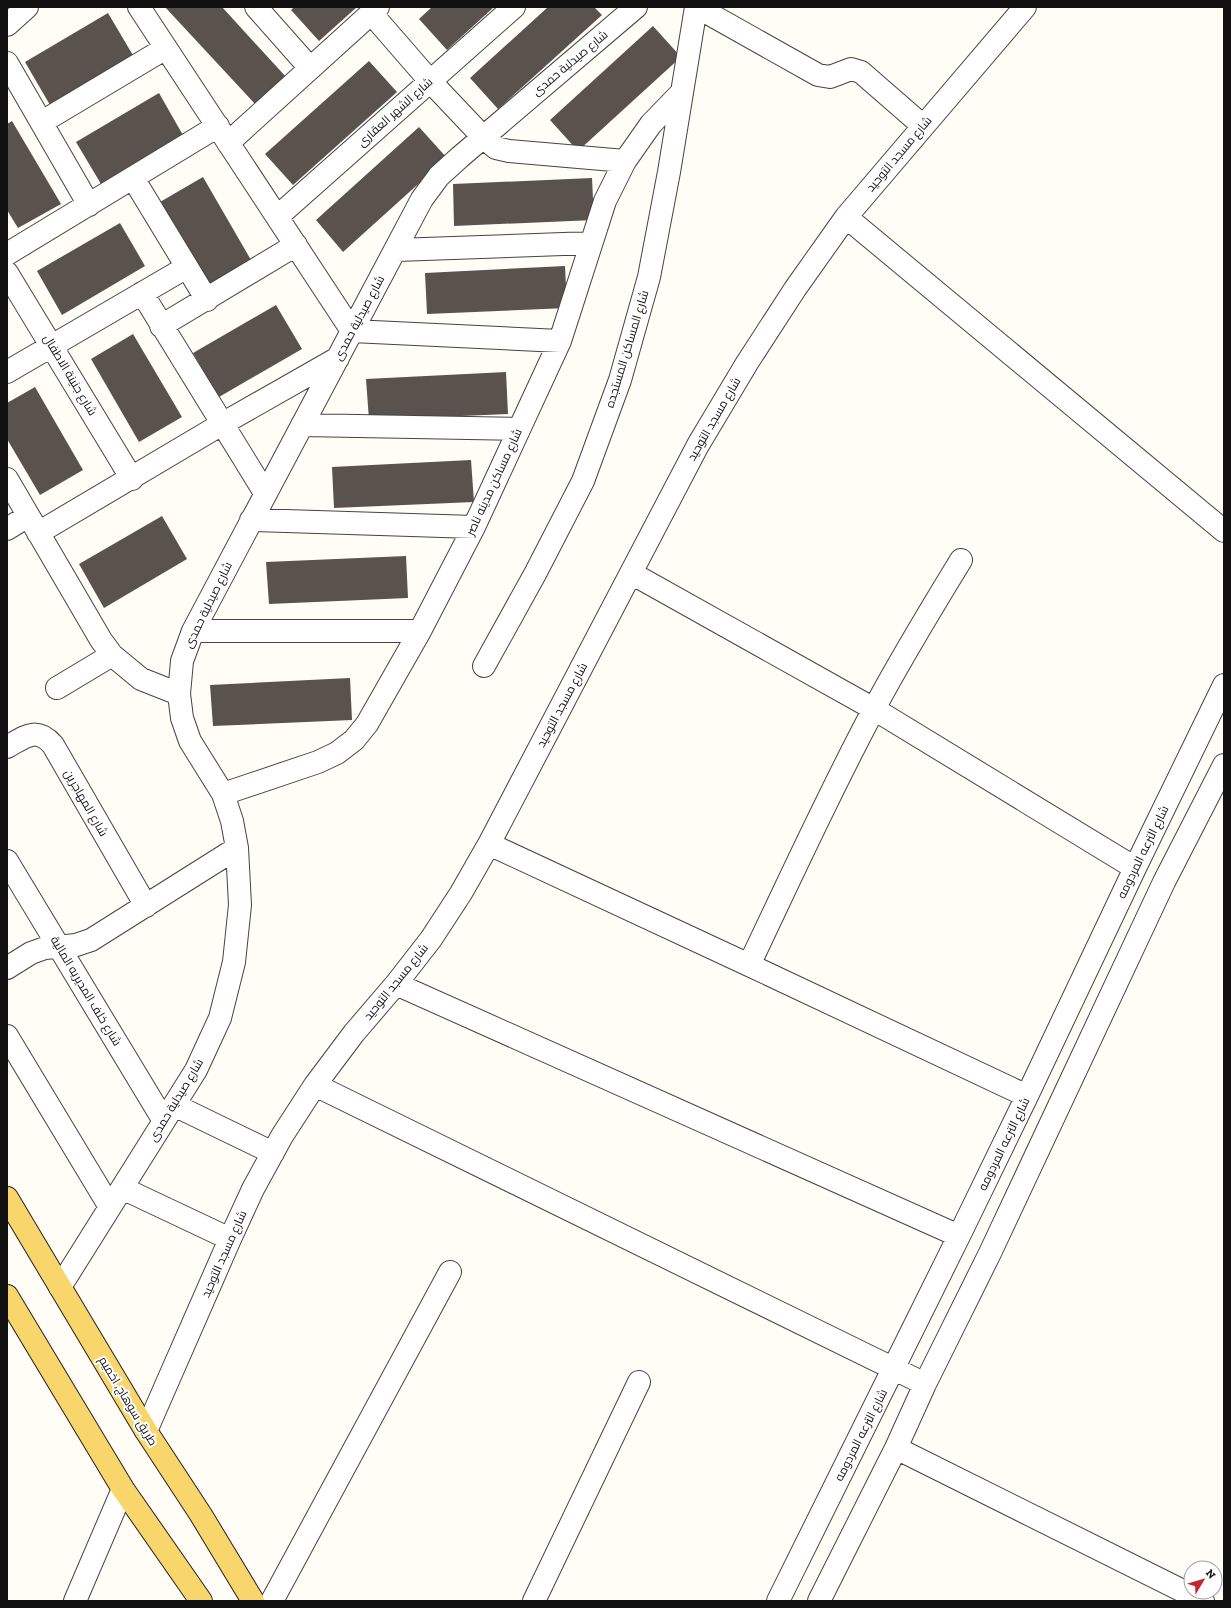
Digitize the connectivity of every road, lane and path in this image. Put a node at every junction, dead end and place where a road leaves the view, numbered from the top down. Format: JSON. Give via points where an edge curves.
{"nodes":[{"id":1,"x":27,"y":7,"type":"edge"},
{"id":2,"x":139,"y":7,"type":"edge"},
{"id":3,"x":256,"y":7,"type":"edge"},
{"id":4,"x":514,"y":7,"type":"edge"},
{"id":5,"x":636,"y":7,"type":"edge"},
{"id":6,"x":696,"y":7,"type":"edge"},
{"id":7,"x":1025,"y":7,"type":"edge"},
{"id":8,"x":374,"y":10,"type":"edge"},
{"id":9,"x":7,"y":25,"type":"edge"},
{"id":10,"x":166,"y":48,"type":"junction"},
{"id":11,"x":7,"y":63,"type":"edge"},
{"id":12,"x":310,"y":68,"type":"junction"},
{"id":13,"x":430,"y":81,"type":"junction"},
{"id":14,"x":682,"y":92,"type":"junction"},
{"id":15,"x":42,"y":122,"type":"junction"},
{"id":16,"x":923,"y":126,"type":"junction"},
{"id":17,"x":223,"y":134,"type":"junction"},
{"id":18,"x":482,"y":137,"type":"junction"},
{"id":19,"x":625,"y":161,"type":"junction"},
{"id":20,"x":133,"y":178,"type":"junction"},
{"id":21,"x":89,"y":205,"type":"junction"},
{"id":22,"x":277,"y":217,"type":"junction"},
{"id":23,"x":846,"y":217,"type":"junction"},
{"id":24,"x":591,"y":243,"type":"junction"},
{"id":25,"x":296,"y":245,"type":"junction"},
{"id":26,"x":396,"y":250,"type":"junction"},
{"id":27,"x":7,"y":254,"type":"edge"},
{"id":28,"x":187,"y":267,"type":"junction"},
{"id":29,"x":7,"y":273,"type":"edge"},
{"id":30,"x":142,"y":293,"type":"junction"},
{"id":31,"x":206,"y":300,"type":"junction"},
{"id":32,"x":161,"y":326,"type":"junction"},
{"id":33,"x":352,"y":331,"type":"junction"},
{"id":34,"x":560,"y":341,"type":"junction"},
{"id":35,"x":52,"y":346,"type":"junction"},
{"id":36,"x":338,"y":358,"type":"junction"},
{"id":37,"x":7,"y":372,"type":"edge"},
{"id":38,"x":222,"y":424,"type":"junction"},
{"id":39,"x":302,"y":425,"type":"junction"},
{"id":40,"x":519,"y":429,"type":"junction"},
{"id":41,"x":7,"y":479,"type":"edge"},
{"id":42,"x":132,"y":479,"type":"junction"},
{"id":43,"x":265,"y":493,"type":"junction"},
{"id":44,"x":251,"y":520,"type":"junction"},
{"id":45,"x":33,"y":524,"type":"junction"},
{"id":46,"x":474,"y":527,"type":"junction"},
{"id":47,"x":7,"y":529,"type":"edge"},
{"id":48,"x":1224,"y":531,"type":"edge"},
{"id":49,"x":961,"y":560,"type":"dead end"},
{"id":50,"x":631,"y":573,"type":"junction"},
{"id":51,"x":193,"y":630,"type":"junction"},
{"id":52,"x":420,"y":630,"type":"junction"},
{"id":53,"x":112,"y":655,"type":"junction"},
{"id":54,"x":484,"y":666,"type":"dead end"},
{"id":55,"x":1224,"y":685,"type":"edge"},
{"id":56,"x":57,"y":688,"type":"dead end"},
{"id":57,"x":179,"y":694,"type":"junction"},
{"id":58,"x":874,"y":709,"type":"junction"},
{"id":59,"x":7,"y":747,"type":"edge"},
{"id":60,"x":1224,"y":765,"type":"edge"},
{"id":61,"x":223,"y":794,"type":"junction"},
{"id":62,"x":489,"y":844,"type":"junction"},
{"id":63,"x":237,"y":848,"type":"junction"},
{"id":64,"x":7,"y":861,"type":"edge"},
{"id":65,"x":1134,"y":868,"type":"junction"},
{"id":66,"x":146,"y":906,"type":"junction"},
{"id":67,"x":59,"y":946,"type":"junction"},
{"id":68,"x":749,"y":965,"type":"junction"},
{"id":69,"x":7,"y":968,"type":"edge"},
{"id":70,"x":396,"y":984,"type":"junction"},
{"id":71,"x":7,"y":1036,"type":"edge"},
{"id":72,"x":315,"y":1085,"type":"junction"},
{"id":73,"x":1027,"y":1096,"type":"junction"},
{"id":74,"x":169,"y":1113,"type":"junction"},
{"id":75,"x":273,"y":1152,"type":"junction"},
{"id":76,"x":122,"y":1188,"type":"junction"},
{"id":77,"x":7,"y":1198,"type":"edge"},
{"id":78,"x":110,"y":1207,"type":"junction"},
{"id":79,"x":959,"y":1236,"type":"junction"},
{"id":80,"x":230,"y":1240,"type":"junction"},
{"id":81,"x":450,"y":1272,"type":"dead end"},
{"id":82,"x":60,"y":1286,"type":"junction"},
{"id":83,"x":7,"y":1296,"type":"edge"},
{"id":84,"x":894,"y":1369,"type":"junction"},
{"id":85,"x":638,"y":1382,"type":"dead end"},
{"id":86,"x":925,"y":1384,"type":"junction"},
{"id":87,"x":146,"y":1432,"type":"junction"},
{"id":88,"x":896,"y":1448,"type":"junction"},
{"id":89,"x":123,"y":1489,"type":"junction"},
{"id":90,"x":75,"y":1601,"type":"edge"},
{"id":91,"x":201,"y":1601,"type":"edge"},
{"id":92,"x":253,"y":1601,"type":"edge"},
{"id":93,"x":272,"y":1601,"type":"edge"},
{"id":94,"x":534,"y":1601,"type":"edge"},
{"id":95,"x":778,"y":1601,"type":"edge"},
{"id":96,"x":819,"y":1601,"type":"edge"},
{"id":97,"x":1203,"y":1601,"type":"edge"}],
"edges":[{"from":1,"to":9,"type":"street"},
{"from":2,"to":10,"type":"street"},
{"from":3,"to":12,"type":"street"},
{"from":4,"to":13,"type":"street","name":"شارع الشهر العقارى"},
{"from":5,"to":18,"type":"street","name":"شارع صيدلية حمدى"},
{"from":6,"to":14,"type":"street","name":"شارع المساكن المستجده"},
{"from":6,"to":16,"type":"street","via":[[818,74],[830,77],[851,69],[861,72]]},
{"from":7,"to":16,"type":"street","name":"شارع مسجد التوحيد"},
{"from":8,"to":12,"type":"street"},
{"from":8,"to":13,"type":"street"},
{"from":10,"to":15,"type":"street"},
{"from":10,"to":17,"type":"street"},
{"from":11,"to":15,"type":"street"},
{"from":12,"to":17,"type":"street"},
{"from":13,"to":18,"type":"street"},
{"from":13,"to":22,"type":"street","name":"شارع الشهر العقارى"},
{"from":14,"to":19,"type":"street","name":"شارع مساكن مدينه ناصر","via":[[651,124]]},
{"from":14,"to":54,"type":"street","name":"شارع المساكن المستجده","via":[[649,277],[620,380],[583,481]]},
{"from":15,"to":21,"type":"street"},
{"from":16,"to":23,"type":"street","name":"شارع مسجد التوحيد"},
{"from":17,"to":20,"type":"street"},
{"from":17,"to":22,"type":"street"},
{"from":18,"to":19,"type":"street","via":[[496,148],[510,151]]},
{"from":18,"to":26,"type":"street","name":"شارع صيدلية حمدى","via":[[439,176],[422,199]]},
{"from":19,"to":24,"type":"street","name":"شارع مساكن مدينه ناصر","via":[[605,201]]},
{"from":20,"to":21,"type":"street"},
{"from":20,"to":28,"type":"street"},
{"from":21,"to":27,"type":"street"},
{"from":22,"to":25,"type":"street"},
{"from":23,"to":48,"type":"street"},
{"from":23,"to":50,"type":"street","name":"شارع مسجد التوحيد","via":[[746,363],[698,445]]},
{"from":24,"to":26,"type":"street"},
{"from":24,"to":34,"type":"street","name":"شارع مساكن مدينه ناصر"},
{"from":25,"to":31,"type":"street"},
{"from":25,"to":33,"type":"street"},
{"from":26,"to":33,"type":"street","name":"شارع صيدلية حمدى"},
{"from":28,"to":30,"type":"street"},
{"from":28,"to":31,"type":"street"},
{"from":29,"to":35,"type":"street","name":"شارع جنينة الاطفال"},
{"from":30,"to":32,"type":"street"},
{"from":30,"to":35,"type":"street"},
{"from":31,"to":32,"type":"street"},
{"from":32,"to":38,"type":"street"},
{"from":33,"to":34,"type":"street"},
{"from":33,"to":36,"type":"street","name":"شارع صيدلية حمدى"},
{"from":34,"to":40,"type":"street","name":"شارع مساكن مدينه ناصر"},
{"from":35,"to":37,"type":"street"},
{"from":35,"to":42,"type":"street","name":"شارع جنينة الاطفال"},
{"from":36,"to":38,"type":"street"},
{"from":36,"to":39,"type":"street","name":"شارع صيدلية حمدى"},
{"from":38,"to":42,"type":"street"},
{"from":38,"to":43,"type":"street"},
{"from":39,"to":40,"type":"street"},
{"from":39,"to":43,"type":"street","name":"شارع صيدلية حمدى"},
{"from":40,"to":46,"type":"street","name":"شارع مساكن مدينه ناصر"},
{"from":41,"to":45,"type":"street"},
{"from":42,"to":45,"type":"street"},
{"from":43,"to":44,"type":"street","name":"شارع صيدلية حمدى"},
{"from":44,"to":46,"type":"street"},
{"from":44,"to":51,"type":"street","name":"شارع صيدلية حمدى"},
{"from":45,"to":47,"type":"street"},
{"from":45,"to":53,"type":"street","via":[[100,640]]},
{"from":46,"to":52,"type":"street","name":"شارع مساكن مدينه ناصر"},
{"from":49,"to":58,"type":"street"},
{"from":50,"to":58,"type":"street"},
{"from":50,"to":62,"type":"street","name":"شارع مسجد التوحيد"},
{"from":51,"to":52,"type":"street"},
{"from":51,"to":57,"type":"street","name":"شارع صيدلية حمدى","via":[[182,661]]},
{"from":52,"to":61,"type":"street","name":"شارع مساكن مدينه ناصر","via":[[367,724],[354,740],[337,753],[318,762]]},
{"from":53,"to":56,"type":"street"},
{"from":53,"to":57,"type":"street","via":[[141,679]]},
{"from":55,"to":65,"type":"street","name":"شارع الترعه المردومه"},
{"from":57,"to":61,"type":"street","name":"شارع صيدلية حمدى","via":[[182,718],[190,741]]},
{"from":58,"to":65,"type":"street"},
{"from":58,"to":68,"type":"street"},
{"from":59,"to":66,"type":"street","name":"شارع المهاجرين","via":[[29,734],[47,738]]},
{"from":60,"to":86,"type":"street","via":[[1164,882],[990,1253]]},
{"from":61,"to":63,"type":"street","name":"شارع صيدلية حمدى"},
{"from":62,"to":68,"type":"street"},
{"from":62,"to":70,"type":"street","name":"شارع مسجد التوحيد","via":[[431,939]]},
{"from":63,"to":66,"type":"street"},
{"from":63,"to":74,"type":"street","name":"شارع صيدلية حمدى","via":[[240,905],[234,962],[220,1018],[196,1070]]},
{"from":64,"to":67,"type":"street","name":"شارع خلف المديريه المالية"},
{"from":65,"to":73,"type":"street","name":"شارع الترعه المردومه"},
{"from":66,"to":67,"type":"street","via":[[91,940],[76,945]]},
{"from":67,"to":69,"type":"street","via":[[30,953]]},
{"from":67,"to":74,"type":"street","name":"شارع خلف المديريه المالية"},
{"from":68,"to":73,"type":"street"},
{"from":70,"to":72,"type":"street","name":"شارع مسجد التوحيد","via":[[354,1033]]},
{"from":70,"to":79,"type":"street"},
{"from":71,"to":78,"type":"street"},
{"from":72,"to":75,"type":"street","name":"شارع مسجد التوحيد"},
{"from":72,"to":84,"type":"street"},
{"from":73,"to":79,"type":"street","name":"شارع الترعه المردومه"},
{"from":74,"to":75,"type":"street"},
{"from":74,"to":76,"type":"street","name":"شارع صيدلية حمدى"},
{"from":75,"to":80,"type":"street","name":"شارع مسجد التوحيد"},
{"from":76,"to":78,"type":"street","name":"شارع صيدلية حمدى"},
{"from":76,"to":80,"type":"street"},
{"from":77,"to":82,"type":"main road","name":"طريق سوهاج, اخميم"},
{"from":78,"to":82,"type":"street","name":"شارع صيدلية حمدى"},
{"from":79,"to":84,"type":"street","name":"شارع الترعه المردومه"},
{"from":80,"to":87,"type":"street","name":"شارع مسجد التوحيد"},
{"from":81,"to":93,"type":"street"},
{"from":82,"to":87,"type":"main road","name":"طريق سوهاج, اخميم"},
{"from":83,"to":89,"type":"main road"},
{"from":84,"to":86,"type":"street"},
{"from":84,"to":95,"type":"street","name":"شارع الترعه المردومه"},
{"from":85,"to":94,"type":"street"},
{"from":86,"to":88,"type":"street"},
{"from":87,"to":92,"type":"main road","name":"طريق سوهاج, اخميم","via":[[201,1515]]},
{"from":88,"to":96,"type":"street"},
{"from":88,"to":97,"type":"street"},
{"from":89,"to":90,"type":"street"},
{"from":89,"to":91,"type":"main road"}]}
